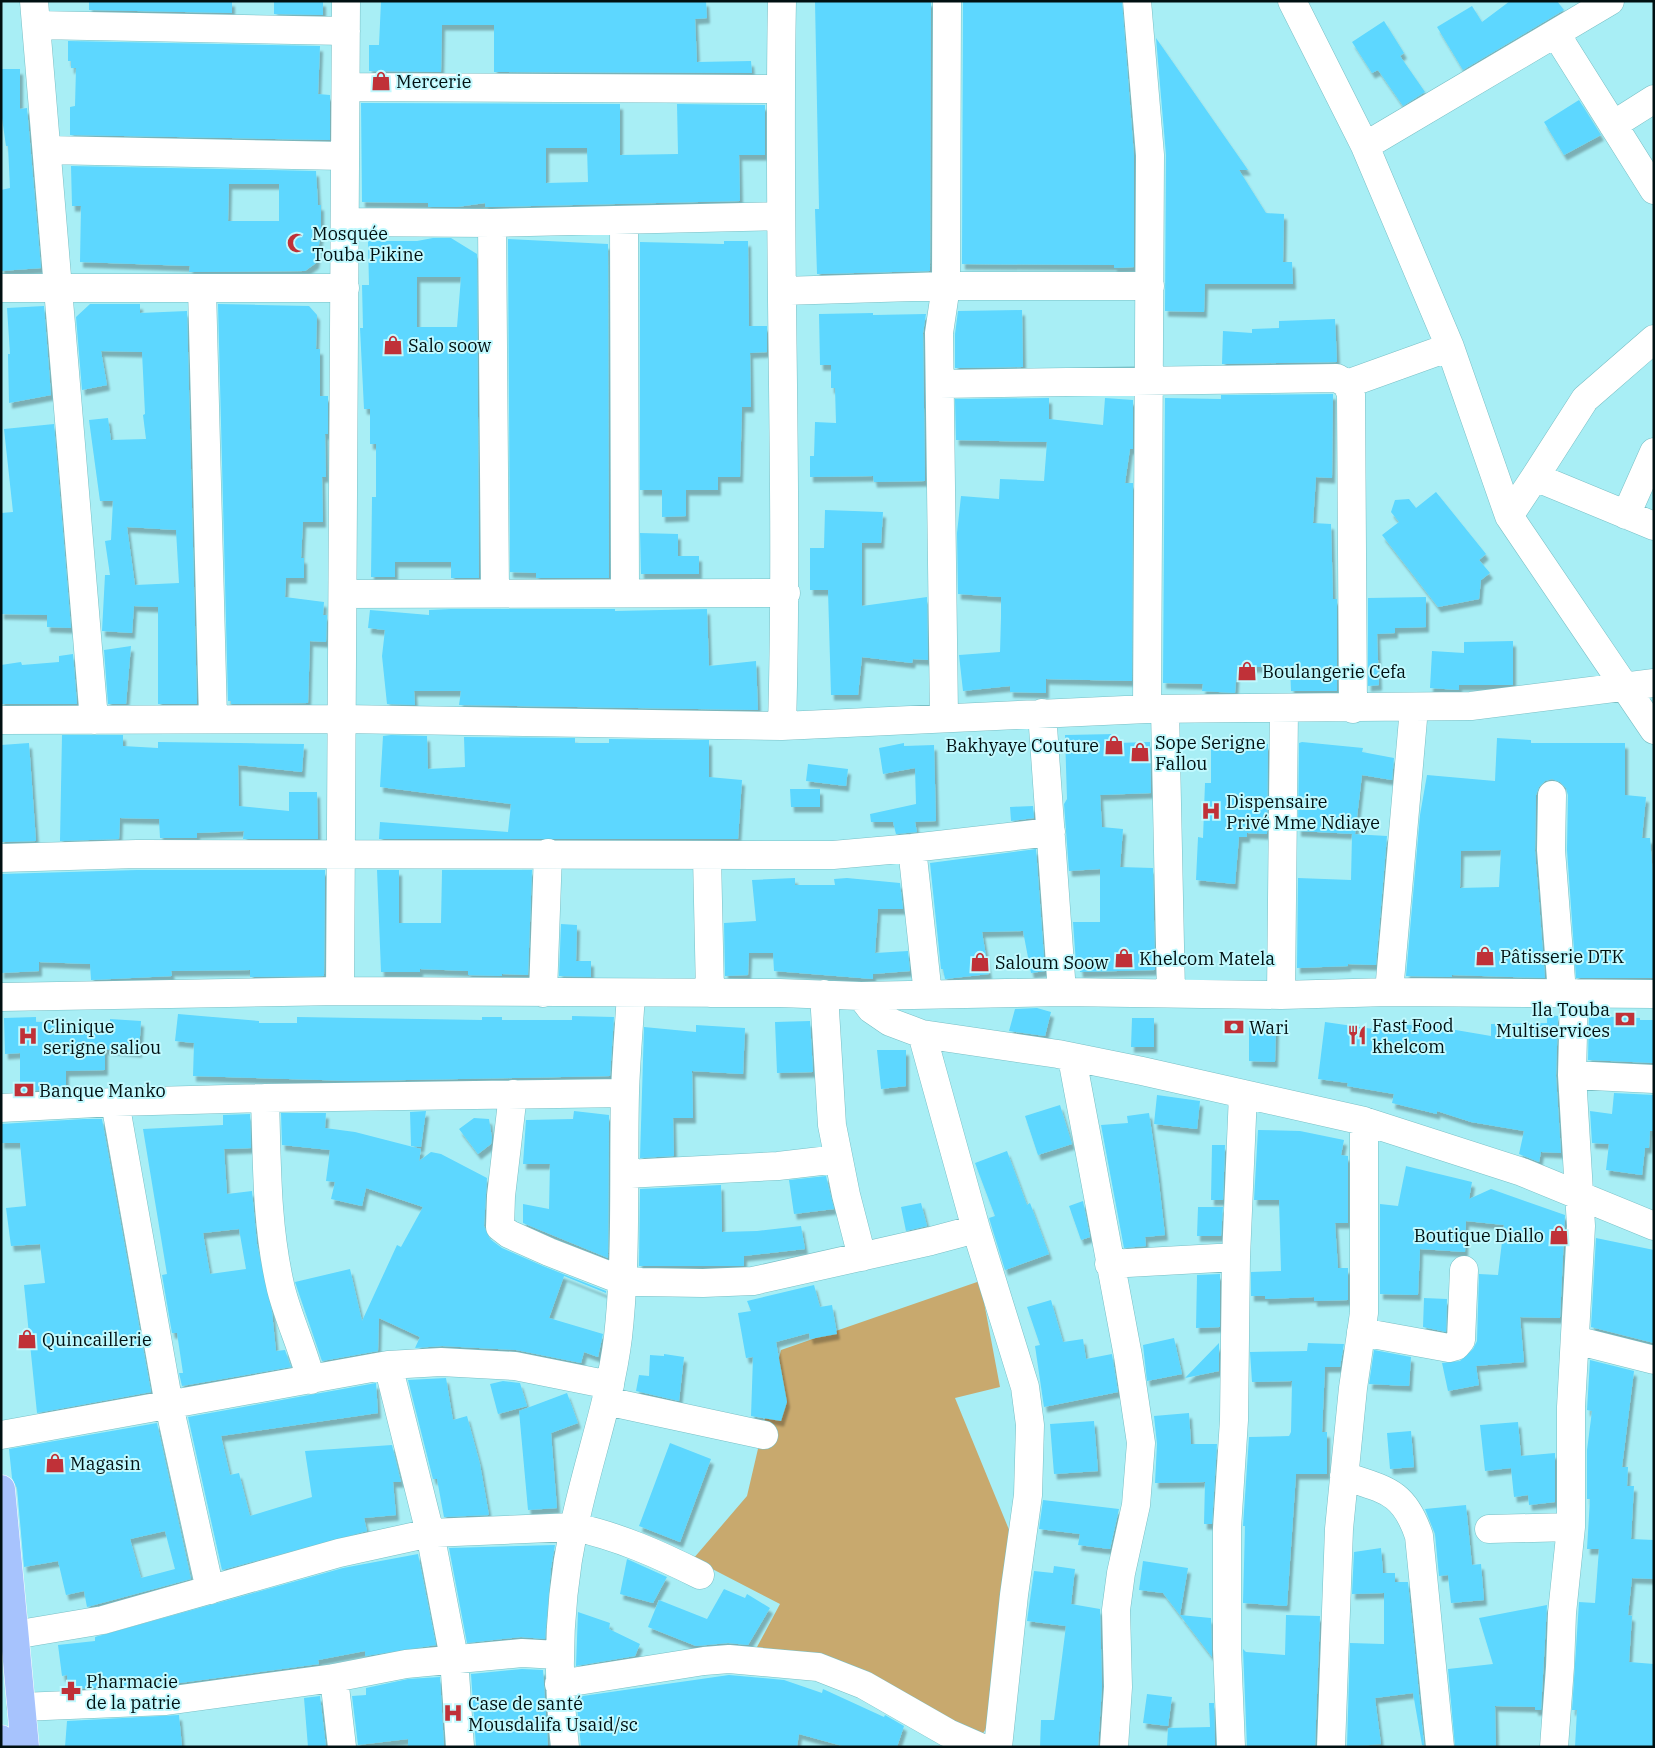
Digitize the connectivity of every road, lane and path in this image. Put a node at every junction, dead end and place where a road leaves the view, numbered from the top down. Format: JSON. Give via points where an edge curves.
{"nodes":[{"id":1,"x":346,"y":1,"type":"edge"},
{"id":2,"x":782,"y":1,"type":"edge"},
{"id":3,"x":947,"y":1,"type":"edge"},
{"id":4,"x":1138,"y":1,"type":"edge"},
{"id":5,"x":1292,"y":1,"type":"edge"},
{"id":6,"x":1610,"y":1,"type":"edge"},
{"id":7,"x":35,"y":13,"type":"edge"},
{"id":8,"x":346,"y":31,"type":"junction"},
{"id":9,"x":1556,"y":34,"type":"junction"},
{"id":10,"x":346,"y":87,"type":"junction"},
{"id":11,"x":780,"y":89,"type":"junction"},
{"id":12,"x":1654,"y":99,"type":"edge"},
{"id":13,"x":1613,"y":125,"type":"junction"},
{"id":14,"x":1365,"y":146,"type":"junction"},
{"id":15,"x":47,"y":150,"type":"junction"},
{"id":16,"x":345,"y":156,"type":"junction"},
{"id":17,"x":1654,"y":190,"type":"edge"},
{"id":18,"x":781,"y":216,"type":"junction"},
{"id":19,"x":624,"y":220,"type":"junction"},
{"id":20,"x":345,"y":222,"type":"junction"},
{"id":21,"x":492,"y":224,"type":"junction"},
{"id":22,"x":946,"y":286,"type":"junction"},
{"id":23,"x":1150,"y":286,"type":"junction"},
{"id":24,"x":1,"y":288,"type":"edge"},
{"id":25,"x":58,"y":288,"type":"junction"},
{"id":26,"x":202,"y":288,"type":"junction"},
{"id":27,"x":345,"y":288,"type":"junction"},
{"id":28,"x":782,"y":291,"type":"junction"},
{"id":29,"x":1654,"y":338,"type":"edge"},
{"id":30,"x":1450,"y":347,"type":"junction"},
{"id":31,"x":1150,"y":379,"type":"junction"},
{"id":32,"x":940,"y":384,"type":"junction"},
{"id":33,"x":1347,"y":384,"type":"junction"},
{"id":34,"x":1654,"y":452,"type":"edge"},
{"id":35,"x":1535,"y":477,"type":"junction"},
{"id":36,"x":1626,"y":515,"type":"junction"},
{"id":37,"x":1510,"y":516,"type":"junction"},
{"id":38,"x":1654,"y":526,"type":"edge"},
{"id":39,"x":495,"y":593,"type":"junction"},
{"id":40,"x":625,"y":593,"type":"junction"},
{"id":41,"x":786,"y":593,"type":"junction"},
{"id":42,"x":343,"y":594,"type":"junction"},
{"id":43,"x":1654,"y":683,"type":"edge"},
{"id":44,"x":1625,"y":686,"type":"junction"},
{"id":45,"x":1414,"y":708,"type":"junction"},
{"id":46,"x":1156,"y":709,"type":"junction"},
{"id":47,"x":1284,"y":709,"type":"junction"},
{"id":48,"x":1353,"y":709,"type":"junction"},
{"id":49,"x":1042,"y":714,"type":"junction"},
{"id":50,"x":944,"y":717,"type":"junction"},
{"id":51,"x":213,"y":719,"type":"junction"},
{"id":52,"x":342,"y":719,"type":"junction"},
{"id":53,"x":1,"y":720,"type":"edge"},
{"id":54,"x":94,"y":720,"type":"junction"},
{"id":55,"x":782,"y":726,"type":"junction"},
{"id":56,"x":1654,"y":730,"type":"edge"},
{"id":57,"x":1552,"y":795,"type":"dead end"},
{"id":58,"x":1051,"y":832,"type":"junction"},
{"id":59,"x":912,"y":848,"type":"junction"},
{"id":60,"x":548,"y":853,"type":"junction"},
{"id":61,"x":341,"y":854,"type":"junction"},
{"id":62,"x":707,"y":856,"type":"junction"},
{"id":63,"x":1,"y":858,"type":"edge"},
{"id":64,"x":340,"y":990,"type":"junction"},
{"id":65,"x":1062,"y":992,"type":"junction"},
{"id":66,"x":1390,"y":992,"type":"junction"},
{"id":67,"x":543,"y":993,"type":"junction"},
{"id":68,"x":710,"y":993,"type":"junction"},
{"id":69,"x":1171,"y":993,"type":"junction"},
{"id":70,"x":1568,"y":993,"type":"junction"},
{"id":71,"x":631,"y":994,"type":"junction"},
{"id":72,"x":824,"y":994,"type":"junction"},
{"id":73,"x":928,"y":994,"type":"junction"},
{"id":74,"x":1654,"y":994,"type":"edge"},
{"id":75,"x":1281,"y":995,"type":"junction"},
{"id":76,"x":861,"y":996,"type":"junction"},
{"id":77,"x":1,"y":997,"type":"edge"},
{"id":78,"x":922,"y":1034,"type":"junction"},
{"id":79,"x":1072,"y":1058,"type":"junction"},
{"id":80,"x":1572,"y":1075,"type":"junction"},
{"id":81,"x":1654,"y":1079,"type":"edge"},
{"id":82,"x":625,"y":1092,"type":"junction"},
{"id":83,"x":513,"y":1094,"type":"junction"},
{"id":84,"x":1243,"y":1094,"type":"junction"},
{"id":85,"x":264,"y":1098,"type":"junction"},
{"id":86,"x":115,"y":1102,"type":"junction"},
{"id":87,"x":1,"y":1108,"type":"edge"},
{"id":88,"x":1364,"y":1121,"type":"junction"},
{"id":89,"x":838,"y":1159,"type":"junction"},
{"id":90,"x":626,"y":1174,"type":"junction"},
{"id":91,"x":1581,"y":1194,"type":"junction"},
{"id":92,"x":1654,"y":1226,"type":"edge"},
{"id":93,"x":976,"y":1228,"type":"junction"},
{"id":94,"x":1236,"y":1256,"type":"junction"},
{"id":95,"x":862,"y":1257,"type":"junction"},
{"id":96,"x":1109,"y":1264,"type":"junction"},
{"id":97,"x":1464,"y":1270,"type":"dead end"},
{"id":98,"x":621,"y":1280,"type":"junction"},
{"id":99,"x":1361,"y":1332,"type":"junction"},
{"id":100,"x":1575,"y":1340,"type":"junction"},
{"id":101,"x":1654,"y":1360,"type":"edge"},
{"id":102,"x":388,"y":1365,"type":"junction"},
{"id":103,"x":311,"y":1380,"type":"junction"},
{"id":104,"x":608,"y":1393,"type":"junction"},
{"id":105,"x":169,"y":1405,"type":"junction"},
{"id":106,"x":764,"y":1435,"type":"dead end"},
{"id":107,"x":1,"y":1436,"type":"edge"},
{"id":108,"x":1344,"y":1476,"type":"junction"},
{"id":109,"x":1,"y":1489,"type":"edge"},
{"id":110,"x":574,"y":1527,"type":"junction"},
{"id":111,"x":1571,"y":1527,"type":"junction"},
{"id":112,"x":1489,"y":1529,"type":"dead end"},
{"id":113,"x":430,"y":1533,"type":"junction"},
{"id":114,"x":700,"y":1575,"type":"dead end"},
{"id":115,"x":210,"y":1590,"type":"junction"},
{"id":116,"x":14,"y":1635,"type":"junction"},
{"id":117,"x":558,"y":1655,"type":"junction"},
{"id":118,"x":454,"y":1658,"type":"junction"},
{"id":119,"x":334,"y":1678,"type":"junction"},
{"id":120,"x":560,"y":1684,"type":"junction"},
{"id":121,"x":21,"y":1707,"type":"junction"},
{"id":122,"x":1,"y":1738,"type":"edge"},
{"id":123,"x":2,"y":1747,"type":"edge"},
{"id":124,"x":25,"y":1747,"type":"edge"},
{"id":125,"x":342,"y":1747,"type":"edge"},
{"id":126,"x":460,"y":1747,"type":"edge"},
{"id":127,"x":565,"y":1747,"type":"edge"},
{"id":128,"x":980,"y":1747,"type":"edge"},
{"id":129,"x":998,"y":1747,"type":"edge"},
{"id":130,"x":1114,"y":1747,"type":"edge"},
{"id":131,"x":1231,"y":1747,"type":"edge"},
{"id":132,"x":1331,"y":1747,"type":"edge"},
{"id":133,"x":1440,"y":1747,"type":"edge"},
{"id":134,"x":1554,"y":1747,"type":"edge"}],
"edges":[{"from":1,"to":8,"type":"street"},
{"from":2,"to":11,"type":"street"},
{"from":3,"to":22,"type":"street"},
{"from":4,"to":23,"type":"street","via":[[1150,156]]},
{"from":5,"to":14,"type":"street"},
{"from":6,"to":9,"type":"street"},
{"from":7,"to":8,"type":"street"},
{"from":7,"to":15,"type":"street"},
{"from":8,"to":10,"type":"street"},
{"from":9,"to":13,"type":"street"},
{"from":9,"to":14,"type":"street"},
{"from":10,"to":11,"type":"street"},
{"from":10,"to":16,"type":"street"},
{"from":11,"to":18,"type":"street"},
{"from":12,"to":13,"type":"street"},
{"from":13,"to":17,"type":"street"},
{"from":14,"to":30,"type":"street"},
{"from":15,"to":16,"type":"street"},
{"from":15,"to":25,"type":"street"},
{"from":16,"to":20,"type":"street"},
{"from":18,"to":19,"type":"street"},
{"from":18,"to":28,"type":"street"},
{"from":19,"to":21,"type":"street"},
{"from":19,"to":40,"type":"street"},
{"from":20,"to":21,"type":"street"},
{"from":20,"to":27,"type":"street"},
{"from":21,"to":39,"type":"street"},
{"from":22,"to":23,"type":"street"},
{"from":22,"to":28,"type":"street"},
{"from":22,"to":32,"type":"street","via":[[939,333]]},
{"from":23,"to":31,"type":"street"},
{"from":24,"to":25,"type":"street"},
{"from":25,"to":26,"type":"street"},
{"from":25,"to":54,"type":"street"},
{"from":26,"to":27,"type":"street"},
{"from":26,"to":51,"type":"street"},
{"from":27,"to":42,"type":"street"},
{"from":28,"to":41,"type":"street"},
{"from":29,"to":35,"type":"street","via":[[1585,399]]},
{"from":30,"to":33,"type":"street"},
{"from":30,"to":37,"type":"street"},
{"from":31,"to":32,"type":"street"},
{"from":31,"to":33,"type":"street","via":[[1274,381],[1337,378]]},
{"from":31,"to":46,"type":"street"},
{"from":32,"to":50,"type":"street"},
{"from":33,"to":48,"type":"street","via":[[1351,394]]},
{"from":34,"to":36,"type":"street"},
{"from":35,"to":36,"type":"street"},
{"from":35,"to":37,"type":"street"},
{"from":36,"to":38,"type":"street"},
{"from":37,"to":44,"type":"street"},
{"from":39,"to":40,"type":"street"},
{"from":39,"to":42,"type":"street"},
{"from":40,"to":41,"type":"street"},
{"from":41,"to":55,"type":"street"},
{"from":42,"to":52,"type":"street"},
{"from":43,"to":44,"type":"street"},
{"from":44,"to":45,"type":"street","via":[[1550,698]]},
{"from":44,"to":56,"type":"street"},
{"from":45,"to":48,"type":"street"},
{"from":45,"to":66,"type":"street"},
{"from":46,"to":47,"type":"street"},
{"from":46,"to":49,"type":"street"},
{"from":46,"to":69,"type":"street"},
{"from":47,"to":48,"type":"street"},
{"from":47,"to":75,"type":"street"},
{"from":49,"to":50,"type":"street"},
{"from":49,"to":58,"type":"street"},
{"from":50,"to":55,"type":"street"},
{"from":51,"to":52,"type":"street"},
{"from":51,"to":54,"type":"street"},
{"from":52,"to":55,"type":"street"},
{"from":52,"to":61,"type":"street"},
{"from":53,"to":54,"type":"street"},
{"from":57,"to":70,"type":"street","via":[[1551,850]]},
{"from":58,"to":59,"type":"street"},
{"from":58,"to":65,"type":"street"},
{"from":59,"to":62,"type":"street","via":[[833,855]]},
{"from":59,"to":73,"type":"street"},
{"from":60,"to":61,"type":"street"},
{"from":60,"to":62,"type":"street"},
{"from":60,"to":67,"type":"street"},
{"from":61,"to":63,"type":"street"},
{"from":61,"to":64,"type":"street"},
{"from":62,"to":68,"type":"street"},
{"from":64,"to":67,"type":"street"},
{"from":64,"to":77,"type":"street"},
{"from":65,"to":69,"type":"street"},
{"from":65,"to":73,"type":"street"},
{"from":66,"to":70,"type":"street"},
{"from":66,"to":75,"type":"street"},
{"from":67,"to":71,"type":"street"},
{"from":68,"to":71,"type":"street"},
{"from":68,"to":72,"type":"street"},
{"from":69,"to":75,"type":"street"},
{"from":70,"to":74,"type":"street"},
{"from":70,"to":80,"type":"street"},
{"from":71,"to":82,"type":"street"},
{"from":72,"to":76,"type":"street"},
{"from":72,"to":89,"type":"street","via":[[828,1085]]},
{"from":73,"to":76,"type":"street"},
{"from":76,"to":78,"type":"street","via":[[871,1009],[890,1022]]},
{"from":78,"to":79,"type":"street"},
{"from":78,"to":93,"type":"street"},
{"from":79,"to":84,"type":"street"},
{"from":79,"to":96,"type":"street"},
{"from":80,"to":81,"type":"street"},
{"from":80,"to":91,"type":"street"},
{"from":82,"to":83,"type":"street"},
{"from":82,"to":90,"type":"street"},
{"from":83,"to":85,"type":"street"},
{"from":83,"to":98,"type":"street","via":[[500,1228],[549,1252]]},
{"from":84,"to":88,"type":"street"},
{"from":84,"to":94,"type":"street"},
{"from":85,"to":86,"type":"street"},
{"from":85,"to":103,"type":"street","via":[[267,1195],[277,1266]]},
{"from":86,"to":87,"type":"street"},
{"from":86,"to":105,"type":"street"},
{"from":88,"to":91,"type":"street","via":[[1447,1146]]},
{"from":88,"to":99,"type":"street","via":[[1364,1313]]},
{"from":89,"to":90,"type":"street","via":[[778,1166]]},
{"from":89,"to":95,"type":"street"},
{"from":90,"to":98,"type":"street"},
{"from":91,"to":92,"type":"street"},
{"from":91,"to":100,"type":"street"},
{"from":93,"to":95,"type":"street"},
{"from":93,"to":129,"type":"street","via":[[1025,1387],[1030,1425],[1028,1495]]},
{"from":94,"to":96,"type":"street"},
{"from":94,"to":131,"type":"street","via":[[1234,1420],[1227,1538]]},
{"from":95,"to":98,"type":"street","via":[[753,1281],[657,1283]]},
{"from":96,"to":130,"type":"street","via":[[1128,1356],[1141,1443],[1136,1505],[1116,1610],[1118,1687]]},
{"from":97,"to":99,"type":"street","via":[[1461,1340],[1456,1346],[1449,1348]]},
{"from":98,"to":104,"type":"street","via":[[618,1337]]},
{"from":99,"to":108,"type":"street"},
{"from":100,"to":101,"type":"street"},
{"from":100,"to":111,"type":"street","via":[[1571,1407]]},
{"from":102,"to":103,"type":"street"},
{"from":102,"to":104,"type":"street","via":[[441,1362],[541,1369]]},
{"from":102,"to":113,"type":"street"},
{"from":103,"to":105,"type":"street"},
{"from":104,"to":106,"type":"street"},
{"from":104,"to":110,"type":"street"},
{"from":105,"to":107,"type":"street"},
{"from":105,"to":115,"type":"street"},
{"from":108,"to":132,"type":"street","via":[[1336,1568]]},
{"from":108,"to":133,"type":"street","via":[[1382,1488],[1401,1500],[1412,1516],[1419,1536]]},
{"from":109,"to":116,"type":"main road"},
{"from":110,"to":113,"type":"street"},
{"from":110,"to":114,"type":"street","via":[[627,1543]]},
{"from":110,"to":117,"type":"street"},
{"from":111,"to":112,"type":"street"},
{"from":111,"to":134,"type":"street"},
{"from":113,"to":115,"type":"street","via":[[339,1553]]},
{"from":113,"to":118,"type":"street"},
{"from":115,"to":116,"type":"street","via":[[103,1620]]},
{"from":116,"to":121,"type":"main road"},
{"from":117,"to":118,"type":"street","via":[[522,1653]]},
{"from":117,"to":120,"type":"street"},
{"from":118,"to":119,"type":"street"},
{"from":118,"to":126,"type":"street"},
{"from":119,"to":121,"type":"street","via":[[166,1701]]},
{"from":119,"to":125,"type":"street"},
{"from":120,"to":127,"type":"street"},
{"from":120,"to":128,"type":"street","via":[[729,1659],[818,1667],[864,1686],[948,1733]]},
{"from":121,"to":124,"type":"main road"},
{"from":122,"to":123,"type":"main road"}]}
